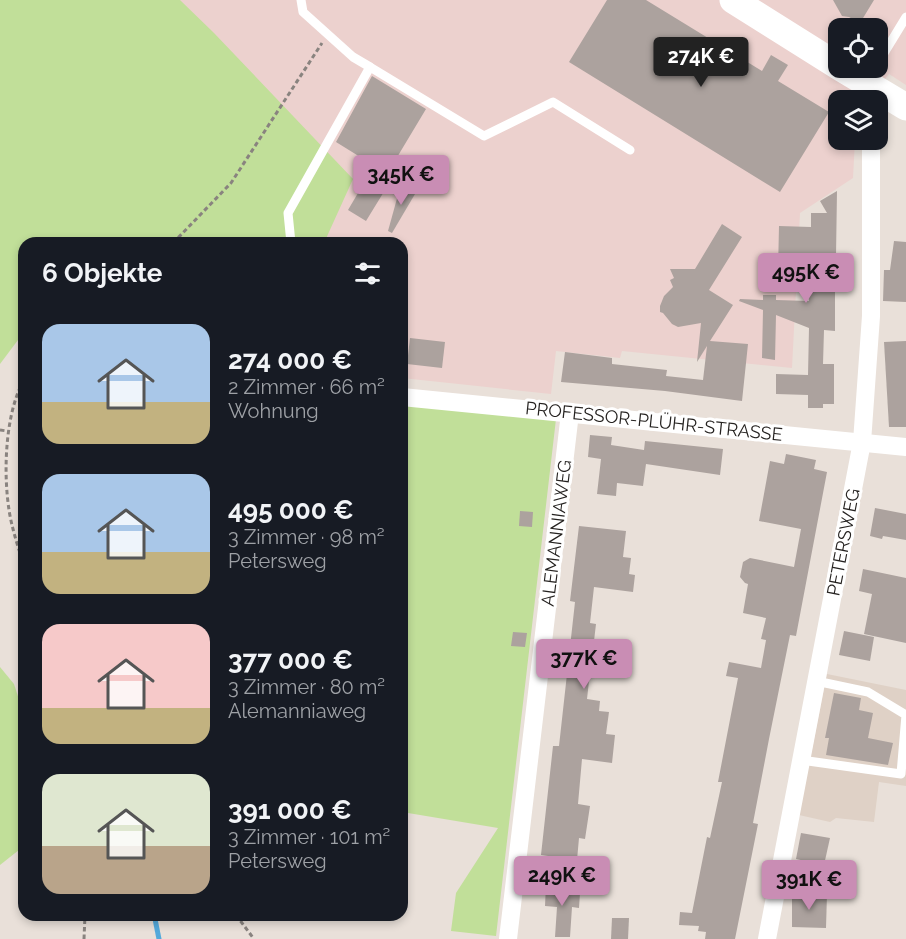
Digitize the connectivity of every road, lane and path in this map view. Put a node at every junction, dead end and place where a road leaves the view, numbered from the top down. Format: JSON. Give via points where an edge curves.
{"nodes":[{"id":1,"x":301,"y":0,"type":"edge"},
{"id":2,"x":733,"y":0,"type":"edge"},
{"id":3,"x":906,"y":17,"type":"edge"},
{"id":4,"x":328,"y":34,"type":"junction"},
{"id":5,"x":828,"y":59,"type":"edge"},
{"id":6,"x":370,"y":67,"type":"junction"},
{"id":7,"x":863,"y":78,"type":"edge"},
{"id":8,"x":881,"y":87,"type":"edge"},
{"id":9,"x":630,"y":150,"type":"dead end"},
{"id":10,"x":871,"y":150,"type":"edge"},
{"id":11,"x":179,"y":237,"type":"edge"},
{"id":12,"x":290,"y":237,"type":"edge"},
{"id":13,"x":18,"y":394,"type":"edge"},
{"id":14,"x":408,"y":398,"type":"edge"},
{"id":15,"x":570,"y":413,"type":"junction"},
{"id":16,"x":0,"y":430,"type":"edge"},
{"id":17,"x":7,"y":431,"type":"junction"},
{"id":18,"x":862,"y":442,"type":"junction"},
{"id":19,"x":906,"y":447,"type":"edge"},
{"id":20,"x":18,"y":546,"type":"edge"},
{"id":21,"x":816,"y":681,"type":"junction"},
{"id":22,"x":801,"y":760,"type":"junction"},
{"id":23,"x":85,"y":921,"type":"edge"},
{"id":24,"x":240,"y":921,"type":"edge"},
{"id":25,"x":84,"y":939,"type":"edge"},
{"id":26,"x":254,"y":939,"type":"edge"},
{"id":27,"x":508,"y":939,"type":"edge"},
{"id":28,"x":767,"y":939,"type":"edge"}],
"edges":[{"from":1,"to":4,"type":"lane","via":[[303,12]]},
{"from":2,"to":5,"type":"street"},
{"from":3,"to":8,"type":"lane"},
{"from":4,"to":6,"type":"lane"},
{"from":4,"to":11,"type":"path","via":[[231,183]]},
{"from":6,"to":9,"type":"lane","via":[[484,135],[553,102]]},
{"from":6,"to":12,"type":"lane","via":[[288,213]]},
{"from":7,"to":8,"type":"street"},
{"from":10,"to":18,"type":"street","name":"PETERSWEG","via":[[871,316]]},
{"from":13,"to":17,"type":"path"},
{"from":14,"to":15,"type":"street","name":"PROFESSOR-PLÜHR-STRASSE"},
{"from":15,"to":18,"type":"street","name":"PROFESSOR-PLÜHR-STRASSE"},
{"from":15,"to":27,"type":"street","name":"ALEMANNIAWEG"},
{"from":16,"to":17,"type":"path"},
{"from":17,"to":20,"type":"path","via":[[8,492]]},
{"from":18,"to":19,"type":"street","name":"PROFESSOR-PLÜHR-STRASSE"},
{"from":18,"to":21,"type":"street","name":"PETERSWEG"},
{"from":21,"to":22,"type":"street","name":"PETERSWEG"},
{"from":21,"to":22,"type":"lane","via":[[868,692],[906,715],[901,774]]},
{"from":22,"to":28,"type":"street","name":"PETERSWEG"},
{"from":23,"to":25,"type":"path"},
{"from":24,"to":26,"type":"path"}]}
